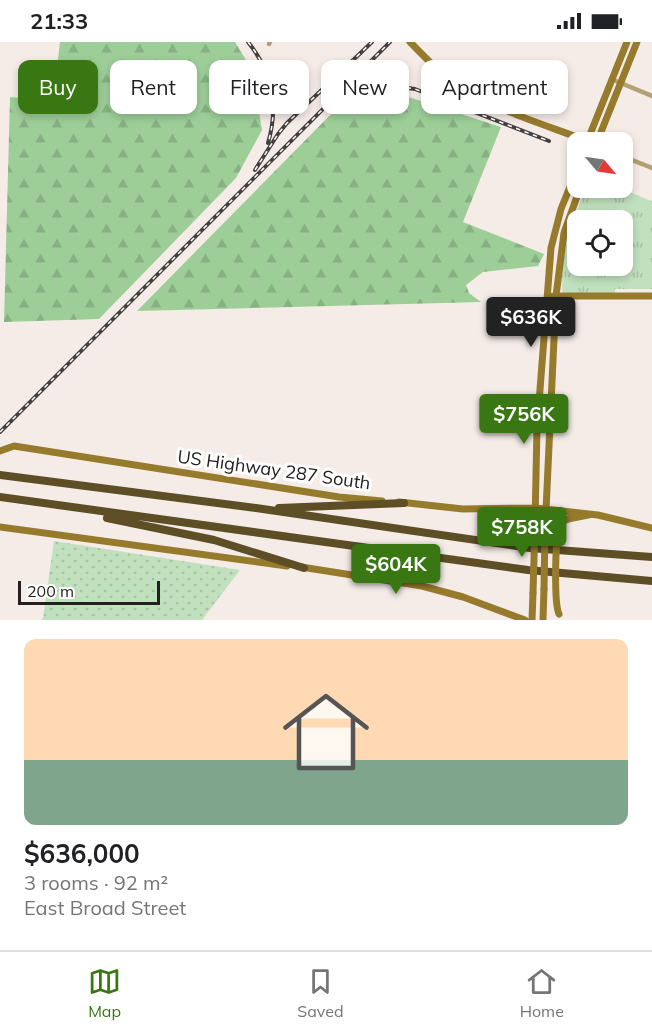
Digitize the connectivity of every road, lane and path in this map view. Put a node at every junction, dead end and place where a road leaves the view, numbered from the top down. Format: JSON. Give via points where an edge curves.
{"nodes":[{"id":1,"x":410,"y":42,"type":"edge"},
{"id":2,"x":627,"y":42,"type":"edge"},
{"id":3,"x":637,"y":42,"type":"edge"},
{"id":4,"x":611,"y":79,"type":"junction"},
{"id":5,"x":620,"y":83,"type":"junction"},
{"id":6,"x":652,"y":96,"type":"edge"},
{"id":7,"x":592,"y":132,"type":"edge"},
{"id":8,"x":601,"y":132,"type":"edge"},
{"id":9,"x":567,"y":133,"type":"edge"},
{"id":10,"x":633,"y":160,"type":"edge"},
{"id":11,"x":652,"y":168,"type":"edge"},
{"id":12,"x":567,"y":194,"type":"edge"},
{"id":13,"x":561,"y":209,"type":"junction"},
{"id":14,"x":567,"y":212,"type":"edge"},
{"id":15,"x":567,"y":225,"type":"edge"},
{"id":16,"x":551,"y":248,"type":"junction"},
{"id":17,"x":560,"y":252,"type":"junction"},
{"id":18,"x":546,"y":296,"type":"junction"},
{"id":19,"x":556,"y":296,"type":"junction"},
{"id":20,"x":652,"y":296,"type":"edge"},
{"id":21,"x":543,"y":344,"type":"junction"},
{"id":22,"x":553,"y":344,"type":"junction"},
{"id":23,"x":537,"y":428,"type":"junction"},
{"id":24,"x":549,"y":428,"type":"junction"},
{"id":25,"x":0,"y":451,"type":"edge"},
{"id":26,"x":3,"y":475,"type":"edge"},
{"id":27,"x":536,"y":481,"type":"junction"},
{"id":28,"x":0,"y":498,"type":"edge"},
{"id":29,"x":31,"y":502,"type":"junction"},
{"id":30,"x":404,"y":503,"type":"junction"},
{"id":31,"x":256,"y":508,"type":"junction"},
{"id":32,"x":535,"y":508,"type":"junction"},
{"id":33,"x":518,"y":509,"type":"junction"},
{"id":34,"x":546,"y":509,"type":"junction"},
{"id":35,"x":590,"y":514,"type":"junction"},
{"id":36,"x":0,"y":527,"type":"edge"},
{"id":37,"x":652,"y":528,"type":"edge"},
{"id":38,"x":652,"y":557,"type":"edge"},
{"id":39,"x":304,"y":568,"type":"junction"},
{"id":40,"x":652,"y":581,"type":"edge"},
{"id":41,"x":561,"y":617,"type":"edge"},
{"id":42,"x":521,"y":619,"type":"edge"},
{"id":43,"x":532,"y":620,"type":"edge"},
{"id":44,"x":543,"y":620,"type":"edge"}],
"edges":[{"from":1,"to":9,"type":"main road","via":[[464,90]]},
{"from":2,"to":4,"type":"main road"},
{"from":3,"to":5,"type":"main road"},
{"from":4,"to":5,"type":"street"},
{"from":4,"to":7,"type":"main road"},
{"from":5,"to":6,"type":"street"},
{"from":5,"to":8,"type":"main road"},
{"from":10,"to":11,"type":"street"},
{"from":12,"to":13,"type":"main road"},
{"from":13,"to":14,"type":"main road"},
{"from":13,"to":16,"type":"main road"},
{"from":15,"to":17,"type":"main road"},
{"from":16,"to":17,"type":"main road"},
{"from":16,"to":18,"type":"main road"},
{"from":17,"to":19,"type":"main road"},
{"from":18,"to":19,"type":"main road"},
{"from":18,"to":21,"type":"main road"},
{"from":19,"to":20,"type":"main road"},
{"from":19,"to":22,"type":"main road"},
{"from":21,"to":22,"type":"main road"},
{"from":21,"to":23,"type":"main road"},
{"from":22,"to":24,"type":"main road"},
{"from":23,"to":24,"type":"main road"},
{"from":23,"to":27,"type":"main road"},
{"from":24,"to":34,"type":"main road"},
{"from":25,"to":30,"type":"main road","name":"US Highway 287 South","via":[[14,446],[339,497]]},
{"from":26,"to":31,"type":"highway"},
{"from":27,"to":32,"type":"main road"},
{"from":27,"to":33,"type":"main road","via":[[530,500]]},
{"from":28,"to":29,"type":"highway"},
{"from":29,"to":39,"type":"highway","via":[[191,535]]},
{"from":29,"to":40,"type":"highway","via":[[528,570]]},
{"from":30,"to":31,"type":"highway"},
{"from":30,"to":33,"type":"main road","name":"US Highway 287 South"},
{"from":31,"to":38,"type":"highway","via":[[530,548]]},
{"from":32,"to":33,"type":"main road","name":"US Highway 287 South"},
{"from":32,"to":34,"type":"main road","name":"US Highway 287 South"},
{"from":32,"to":43,"type":"main road","bridge":true},
{"from":34,"to":35,"type":"main road","name":"US Highway 287 South"},
{"from":34,"to":44,"type":"main road","bridge":true},
{"from":35,"to":37,"type":"main road","name":"US Highway 287 South"},
{"from":35,"to":41,"type":"main road","bridge":true,"via":[[561,523],[555,603]]},
{"from":36,"to":39,"type":"main road"},
{"from":39,"to":42,"type":"main road","via":[[430,588]]}]}
